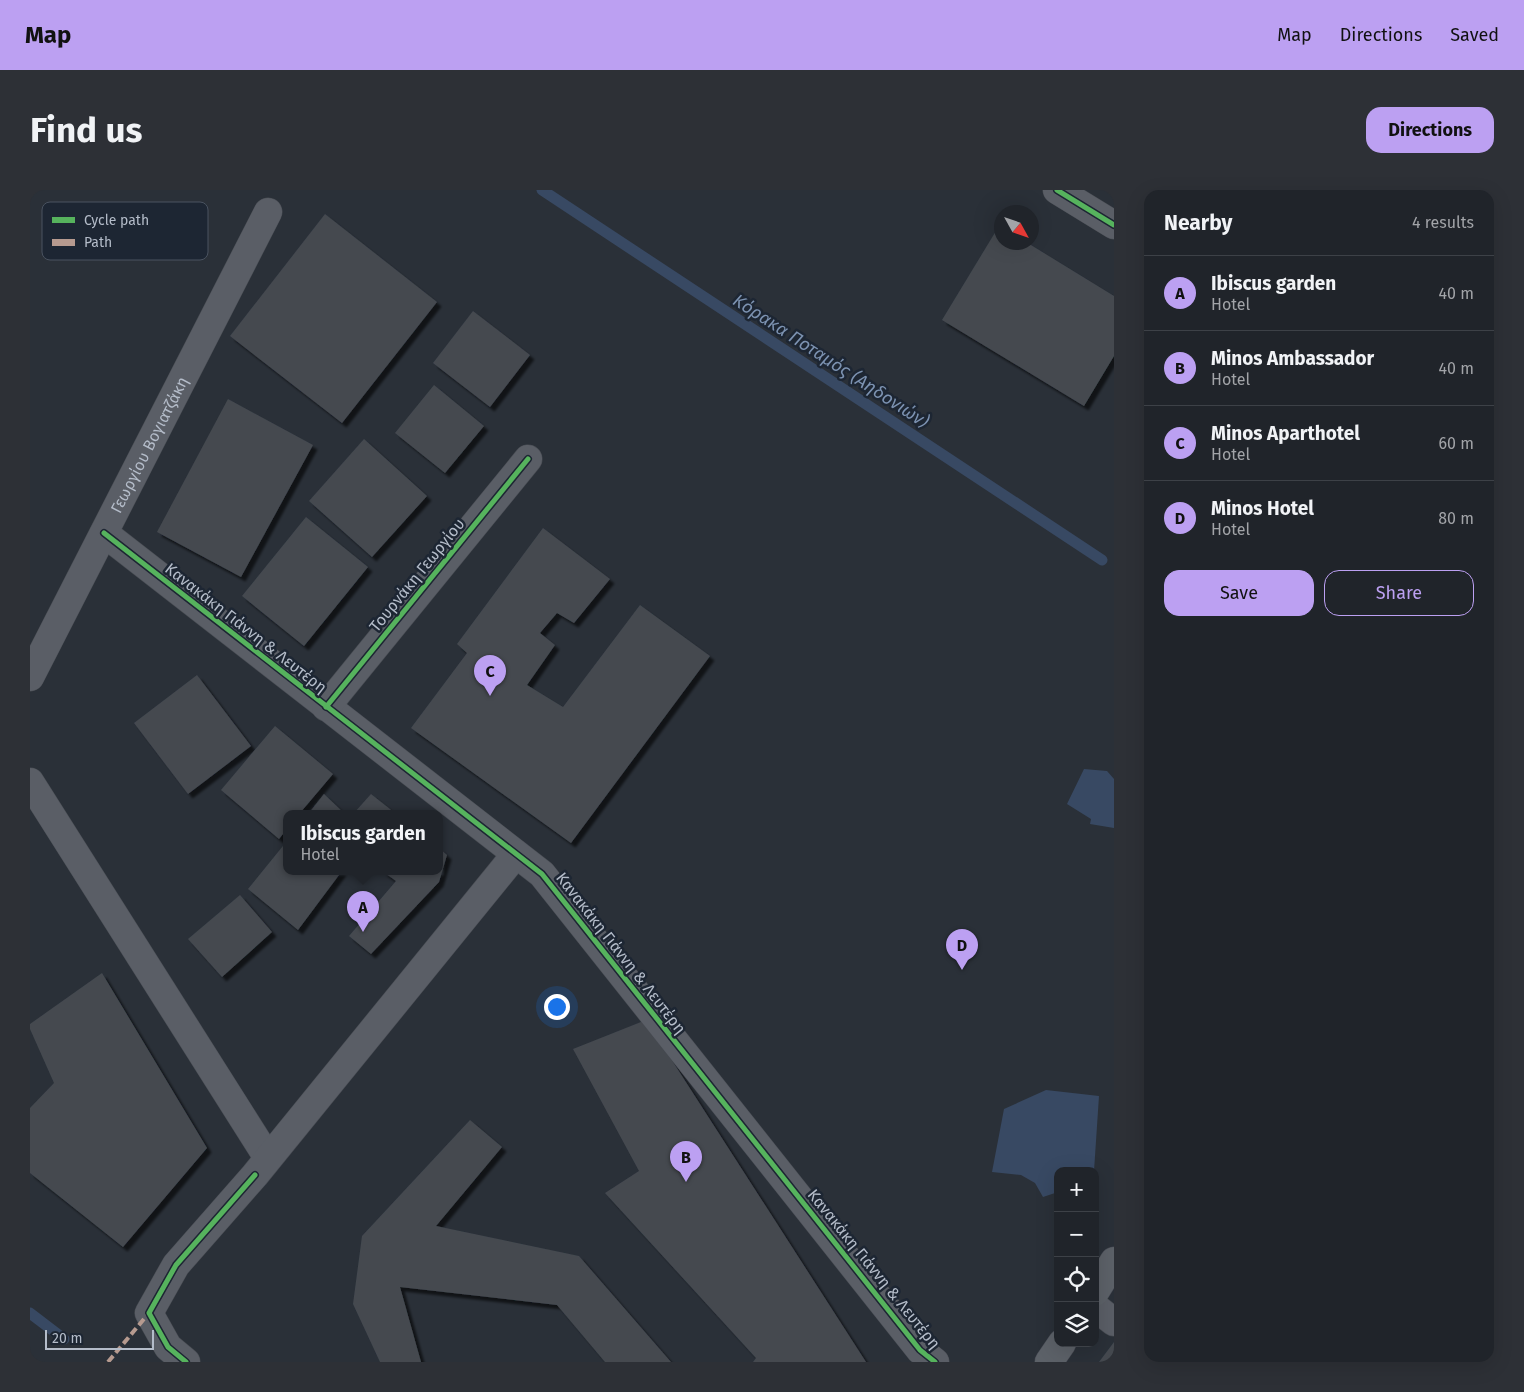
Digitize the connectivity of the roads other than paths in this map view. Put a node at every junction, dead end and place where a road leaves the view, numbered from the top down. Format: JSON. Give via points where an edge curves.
{"nodes":[{"id":1,"x":1057,"y":190,"type":"edge"},
{"id":2,"x":268,"y":212,"type":"dead end"},
{"id":3,"x":1114,"y":225,"type":"edge"},
{"id":4,"x":528,"y":458,"type":"dead end"},
{"id":5,"x":104,"y":532,"type":"junction"},
{"id":6,"x":30,"y":677,"type":"edge"},
{"id":7,"x":326,"y":707,"type":"junction"},
{"id":8,"x":30,"y":782,"type":"edge"},
{"id":9,"x":516,"y":854,"type":"junction"},
{"id":10,"x":262,"y":1167,"type":"junction"},
{"id":11,"x":1114,"y":1261,"type":"edge"},
{"id":12,"x":1099,"y":1285,"type":"edge"},
{"id":13,"x":1099,"y":1310,"type":"edge"},
{"id":14,"x":1114,"y":1322,"type":"edge"},
{"id":15,"x":1059,"y":1347,"type":"edge"},
{"id":16,"x":186,"y":1362,"type":"edge"},
{"id":17,"x":935,"y":1362,"type":"edge"},
{"id":18,"x":1049,"y":1362,"type":"edge"}],
"edges":[{"from":1,"to":3,"type":"street"},
{"from":2,"to":5,"type":"street","name":"Γεωργίου Βογιατζάκη"},
{"from":4,"to":7,"type":"street","name":"Τουρνάκη Γεωργίου"},
{"from":5,"to":6,"type":"street","name":"Γεωργίου Βογιατζάκη"},
{"from":5,"to":7,"type":"street","name":"Κανακάκη Γιάννη & Λευτέρη"},
{"from":7,"to":9,"type":"street","name":"Κανακάκη Γιάννη & Λευτέρη"},
{"from":8,"to":10,"type":"street"},
{"from":9,"to":10,"type":"street"},
{"from":9,"to":17,"type":"street","name":"Κανακάκη Γιάννη & Λευτέρη","via":[[542,874],[914,1343]]},
{"from":10,"to":16,"type":"street","via":[[176,1265],[148,1313],[168,1347]]},
{"from":11,"to":12,"type":"main road"},
{"from":13,"to":14,"type":"street"},
{"from":15,"to":18,"type":"main road"}]}
